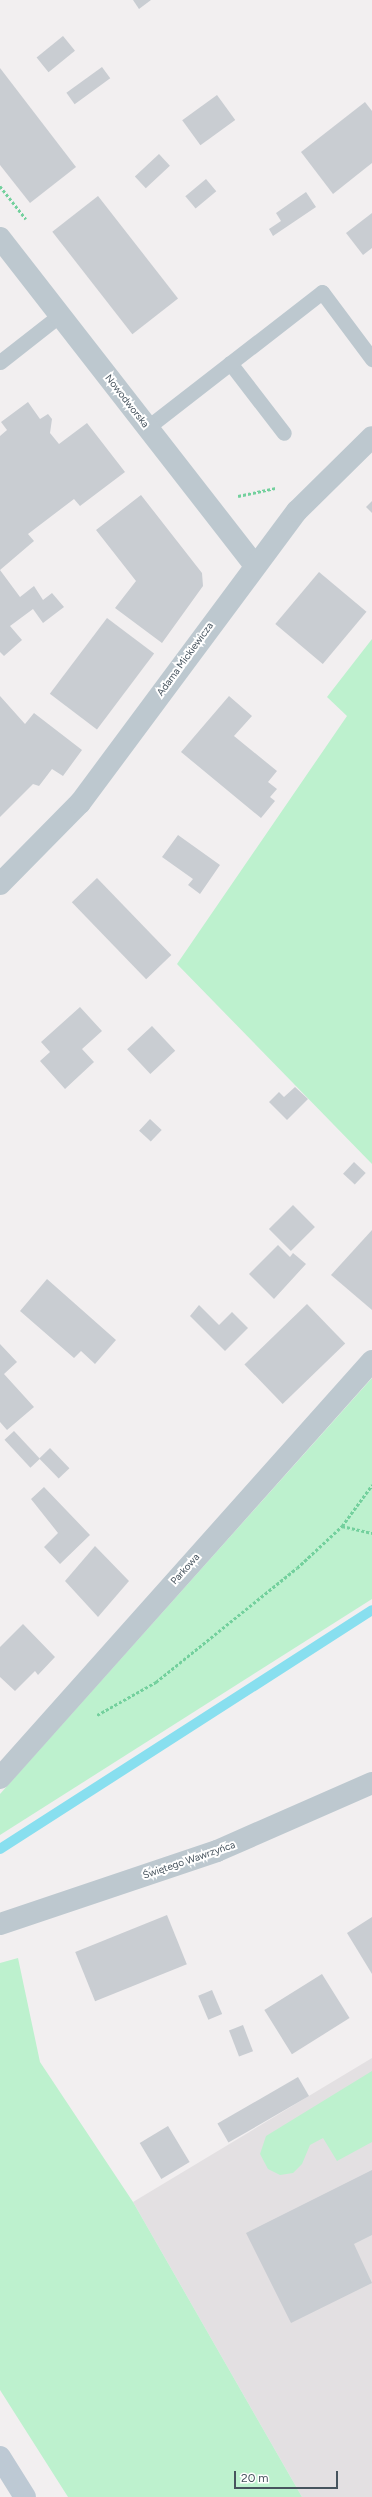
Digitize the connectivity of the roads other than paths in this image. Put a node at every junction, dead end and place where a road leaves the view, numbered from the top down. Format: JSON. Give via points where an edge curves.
{"nodes":[{"id":1,"x":0,"y":238,"type":"edge"},
{"id":2,"x":60,"y":316,"type":"junction"},
{"id":3,"x":372,"y":359,"type":"edge"},
{"id":4,"x":0,"y":362,"type":"edge"},
{"id":5,"x":230,"y":363,"type":"junction"},
{"id":6,"x":148,"y":427,"type":"junction"},
{"id":7,"x":284,"y":433,"type":"dead end"},
{"id":8,"x":372,"y":437,"type":"edge"},
{"id":9,"x":254,"y":564,"type":"junction"},
{"id":10,"x":0,"y":884,"type":"edge"},
{"id":11,"x":372,"y":1361,"type":"edge"},
{"id":12,"x":0,"y":1778,"type":"edge"},
{"id":13,"x":372,"y":1783,"type":"edge"},
{"id":14,"x":0,"y":1924,"type":"edge"},
{"id":15,"x":0,"y":2457,"type":"edge"},
{"id":16,"x":25,"y":2497,"type":"edge"}],
"edges":[{"from":1,"to":2,"type":"street","name":"Nowodworska"},
{"from":2,"to":4,"type":"lane"},
{"from":2,"to":6,"type":"street","name":"Nowodworska"},
{"from":3,"to":5,"type":"lane","via":[[322,292]]},
{"from":5,"to":6,"type":"lane"},
{"from":5,"to":7,"type":"lane"},
{"from":6,"to":9,"type":"street","name":"Nowodworska"},
{"from":8,"to":9,"type":"street","name":"Adama Mickiewicza","via":[[297,511]]},
{"from":9,"to":10,"type":"street","name":"Adama Mickiewicza","via":[[80,803]]},
{"from":11,"to":12,"type":"street","name":"Parkowa"},
{"from":13,"to":14,"type":"street","name":"Świętego Wawrzyńca","via":[[217,1851]]},
{"from":15,"to":16,"type":"main road"}]}
